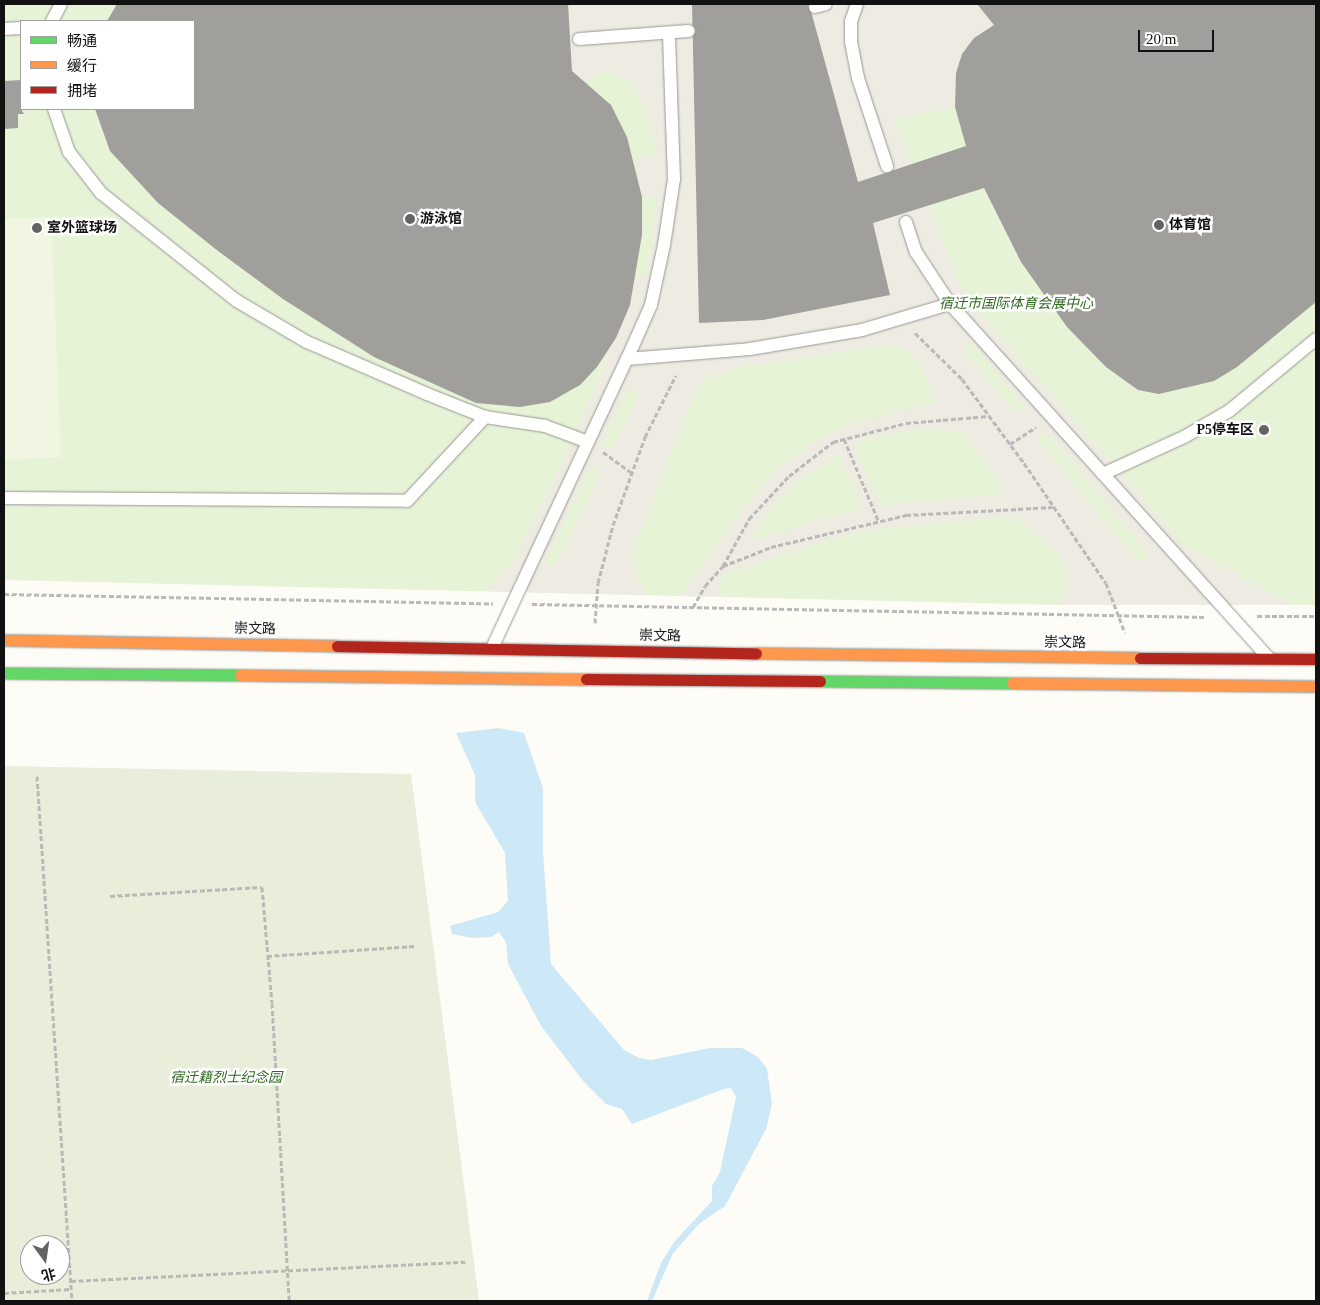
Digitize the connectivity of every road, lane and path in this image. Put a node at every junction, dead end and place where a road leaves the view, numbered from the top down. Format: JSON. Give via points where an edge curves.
{"nodes":[{"id":1,"x":61,"y":4,"type":"edge"},
{"id":2,"x":857,"y":4,"type":"edge"},
{"id":3,"x":53,"y":20,"type":"edge"},
{"id":4,"x":20,"y":28,"type":"edge"},
{"id":5,"x":4,"y":29,"type":"edge"},
{"id":6,"x":689,"y":32,"type":"dead end"},
{"id":7,"x":669,"y":34,"type":"junction"},
{"id":8,"x":579,"y":39,"type":"dead end"},
{"id":9,"x":54,"y":110,"type":"edge"},
{"id":10,"x":887,"y":166,"type":"dead end"},
{"id":11,"x":906,"y":222,"type":"dead end"},
{"id":12,"x":950,"y":304,"type":"junction"},
{"id":13,"x":901,"y":318,"type":"junction"},
{"id":14,"x":1316,"y":339,"type":"edge"},
{"id":15,"x":687,"y":354,"type":"junction"},
{"id":16,"x":627,"y":359,"type":"junction"},
{"id":17,"x":989,"y":416,"type":"junction"},
{"id":18,"x":485,"y":417,"type":"junction"},
{"id":19,"x":1051,"y":417,"type":"junction"},
{"id":20,"x":844,"y":439,"type":"junction"},
{"id":21,"x":588,"y":442,"type":"junction"},
{"id":22,"x":1010,"y":444,"type":"junction"},
{"id":23,"x":632,"y":473,"type":"junction"},
{"id":24,"x":1103,"y":474,"type":"junction"},
{"id":25,"x":4,"y":498,"type":"edge"},
{"id":26,"x":1054,"y":507,"type":"junction"},
{"id":27,"x":878,"y":520,"type":"junction"},
{"id":28,"x":724,"y":566,"type":"junction"},
{"id":29,"x":4,"y":594,"type":"edge"},
{"id":30,"x":512,"y":604,"type":"junction"},
{"id":31,"x":596,"y":605,"type":"junction"},
{"id":32,"x":693,"y":607,"type":"junction"},
{"id":33,"x":1119,"y":616,"type":"junction"},
{"id":34,"x":1316,"y":616,"type":"edge"},
{"id":35,"x":1232,"y":617,"type":"junction"},
{"id":36,"x":4,"y":640,"type":"edge"},
{"id":37,"x":492,"y":648,"type":"junction"},
{"id":38,"x":593,"y":650,"type":"junction"},
{"id":39,"x":1134,"y":659,"type":"junction"},
{"id":40,"x":1269,"y":659,"type":"junction"},
{"id":41,"x":1316,"y":659,"type":"edge"},
{"id":42,"x":4,"y":673,"type":"edge"},
{"id":43,"x":1316,"y":686,"type":"edge"},
{"id":44,"x":37,"y":776,"type":"dead end"},
{"id":45,"x":110,"y":896,"type":"dead end"},
{"id":46,"x":415,"y":946,"type":"dead end"},
{"id":47,"x":268,"y":956,"type":"junction"},
{"id":48,"x":466,"y":1262,"type":"dead end"},
{"id":49,"x":287,"y":1269,"type":"junction"},
{"id":50,"x":71,"y":1281,"type":"junction"},
{"id":51,"x":71,"y":1289,"type":"junction"},
{"id":52,"x":4,"y":1293,"type":"edge"},
{"id":53,"x":72,"y":1301,"type":"edge"},
{"id":54,"x":289,"y":1301,"type":"edge"}],
"edges":[{"from":1,"to":3,"type":"lane"},
{"from":2,"to":10,"type":"lane","via":[[851,21],[851,42],[858,78]]},
{"from":4,"to":5,"type":"lane"},
{"from":6,"to":7,"type":"lane"},
{"from":7,"to":8,"type":"lane"},
{"from":7,"to":16,"type":"lane","via":[[674,180],[664,246],[650,305]]},
{"from":9,"to":18,"type":"lane","via":[[68,152],[101,193],[237,302],[307,342]]},
{"from":11,"to":12,"type":"lane","via":[[916,252]]},
{"from":12,"to":13,"type":"lane"},
{"from":12,"to":19,"type":"lane"},
{"from":13,"to":15,"type":"lane","via":[[862,330],[760,347]]},
{"from":13,"to":17,"type":"path","via":[[962,379]]},
{"from":14,"to":24,"type":"lane","via":[[1229,411],[1184,437]]},
{"from":15,"to":16,"type":"lane"},
{"from":15,"to":23,"type":"path","via":[[645,437]]},
{"from":16,"to":21,"type":"lane"},
{"from":17,"to":20,"type":"path","via":[[906,422]]},
{"from":17,"to":22,"type":"path"},
{"from":18,"to":21,"type":"lane","via":[[545,426]]},
{"from":18,"to":25,"type":"lane","via":[[406,501]]},
{"from":19,"to":22,"type":"path"},
{"from":19,"to":24,"type":"lane"},
{"from":20,"to":27,"type":"path"},
{"from":20,"to":28,"type":"path","via":[[833,442],[789,476],[749,519]]},
{"from":21,"to":23,"type":"path"},
{"from":21,"to":30,"type":"lane"},
{"from":22,"to":26,"type":"path"},
{"from":23,"to":31,"type":"path","via":[[598,583]]},
{"from":24,"to":35,"type":"lane"},
{"from":26,"to":27,"type":"path","via":[[906,515]]},
{"from":26,"to":33,"type":"path","via":[[1106,584]]},
{"from":27,"to":28,"type":"path","via":[[771,547]]},
{"from":28,"to":32,"type":"path","via":[[705,586]]},
{"from":29,"to":30,"type":"path"},
{"from":30,"to":31,"type":"path"},
{"from":30,"to":37,"type":"lane"},
{"from":31,"to":32,"type":"path"},
{"from":31,"to":38,"type":"path"},
{"from":32,"to":33,"type":"path"},
{"from":33,"to":35,"type":"path"},
{"from":33,"to":39,"type":"path"},
{"from":34,"to":35,"type":"path"},
{"from":35,"to":40,"type":"lane"},
{"from":36,"to":37,"type":"street","name":"崇文路"},
{"from":37,"to":38,"type":"street","name":"崇文路"},
{"from":38,"to":39,"type":"street","name":"崇文路"},
{"from":39,"to":40,"type":"street","name":"崇文路"},
{"from":40,"to":41,"type":"street","name":"崇文路"},
{"from":42,"to":43,"type":"street"},
{"from":44,"to":50,"type":"path"},
{"from":45,"to":47,"type":"path","via":[[262,887]]},
{"from":46,"to":47,"type":"path"},
{"from":47,"to":49,"type":"path"},
{"from":48,"to":49,"type":"path"},
{"from":49,"to":50,"type":"path"},
{"from":49,"to":54,"type":"path"},
{"from":50,"to":51,"type":"path"},
{"from":51,"to":52,"type":"path"},
{"from":51,"to":53,"type":"path"}]}
